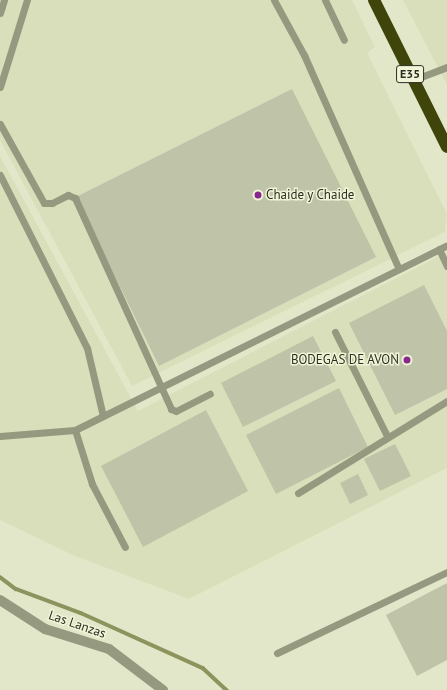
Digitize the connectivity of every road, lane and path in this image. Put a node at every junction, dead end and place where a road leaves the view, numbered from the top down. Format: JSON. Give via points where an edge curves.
{"nodes":[{"id":1,"x":4,"y":0,"type":"edge"},
{"id":2,"x":27,"y":0,"type":"edge"},
{"id":3,"x":274,"y":0,"type":"edge"},
{"id":4,"x":325,"y":0,"type":"edge"},
{"id":5,"x":374,"y":0,"type":"edge"},
{"id":6,"x":0,"y":13,"type":"edge"},
{"id":7,"x":344,"y":40,"type":"dead end"},
{"id":8,"x":447,"y":67,"type":"edge"},
{"id":9,"x":413,"y":80,"type":"junction"},
{"id":10,"x":0,"y":87,"type":"edge"},
{"id":11,"x":0,"y":124,"type":"edge"},
{"id":12,"x":447,"y":147,"type":"edge"},
{"id":13,"x":0,"y":176,"type":"edge"},
{"id":14,"x":447,"y":245,"type":"edge"},
{"id":15,"x":439,"y":249,"type":"junction"},
{"id":16,"x":447,"y":266,"type":"edge"},
{"id":17,"x":399,"y":269,"type":"junction"},
{"id":18,"x":335,"y":332,"type":"dead end"},
{"id":19,"x":162,"y":386,"type":"junction"},
{"id":20,"x":210,"y":394,"type":"dead end"},
{"id":21,"x":447,"y":401,"type":"edge"},
{"id":22,"x":103,"y":416,"type":"junction"},
{"id":23,"x":75,"y":430,"type":"junction"},
{"id":24,"x":0,"y":436,"type":"edge"},
{"id":25,"x":387,"y":436,"type":"junction"},
{"id":26,"x":298,"y":493,"type":"dead end"},
{"id":27,"x":125,"y":547,"type":"dead end"},
{"id":28,"x":447,"y":572,"type":"edge"},
{"id":29,"x":0,"y":600,"type":"edge"},
{"id":30,"x":277,"y":653,"type":"dead end"},
{"id":31,"x":163,"y":690,"type":"edge"}],
"edges":[{"from":1,"to":6,"type":"lane"},
{"from":2,"to":10,"type":"lane"},
{"from":3,"to":17,"type":"lane","via":[[304,55]]},
{"from":4,"to":7,"type":"lane"},
{"from":5,"to":9,"type":"highway","number":"E35"},
{"from":8,"to":9,"type":"lane"},
{"from":9,"to":12,"type":"highway","number":"E35"},
{"from":11,"to":19,"type":"lane","via":[[44,203],[52,203],[68,195],[75,198]]},
{"from":13,"to":22,"type":"lane","via":[[87,348]]},
{"from":14,"to":15,"type":"lane"},
{"from":15,"to":16,"type":"lane"},
{"from":15,"to":17,"type":"lane"},
{"from":17,"to":19,"type":"lane"},
{"from":18,"to":25,"type":"lane"},
{"from":19,"to":20,"type":"lane","via":[[173,411]]},
{"from":19,"to":22,"type":"lane"},
{"from":21,"to":25,"type":"lane"},
{"from":22,"to":23,"type":"lane"},
{"from":23,"to":24,"type":"lane"},
{"from":23,"to":27,"type":"lane","via":[[92,484]]},
{"from":25,"to":26,"type":"lane"},
{"from":28,"to":30,"type":"lane"},
{"from":29,"to":31,"type":"street","name":"Las Lanzas","via":[[45,629],[109,649]]}]}
